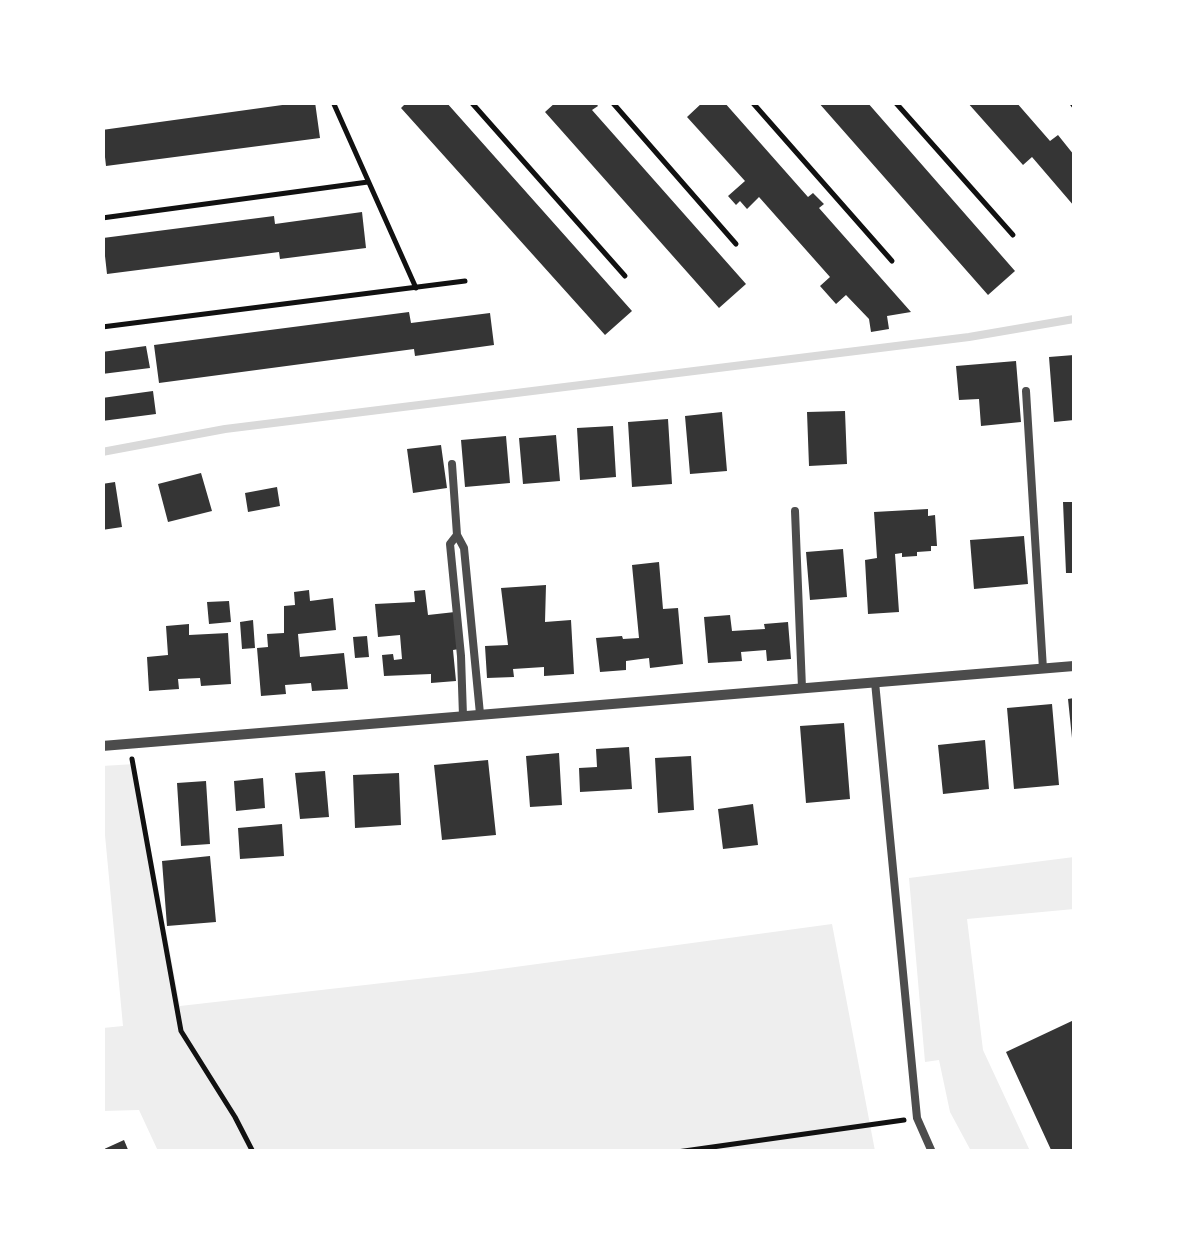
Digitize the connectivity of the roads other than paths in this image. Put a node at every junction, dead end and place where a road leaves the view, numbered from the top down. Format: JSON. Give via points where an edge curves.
{"nodes":[{"id":1,"x":1026,"y":391,"type":"dead end"},
{"id":2,"x":452,"y":464,"type":"dead end"},
{"id":3,"x":795,"y":511,"type":"dead end"},
{"id":4,"x":456,"y":534,"type":"junction"},
{"id":5,"x":1074,"y":666,"type":"edge"},
{"id":6,"x":1043,"y":669,"type":"junction"},
{"id":7,"x":875,"y":682,"type":"junction"},
{"id":8,"x":802,"y":688,"type":"junction"},
{"id":9,"x":480,"y":714,"type":"junction"},
{"id":10,"x":463,"y":716,"type":"junction"},
{"id":11,"x":102,"y":746,"type":"edge"},
{"id":12,"x":932,"y":1152,"type":"edge"}],
"edges":[{"from":1,"to":6,"type":"lane"},
{"from":2,"to":4,"type":"lane"},
{"from":3,"to":8,"type":"lane"},
{"from":4,"to":9,"type":"lane","via":[[464,548]]},
{"from":4,"to":10,"type":"lane","via":[[450,544]]},
{"from":5,"to":6,"type":"street"},
{"from":6,"to":7,"type":"street"},
{"from":7,"to":8,"type":"street"},
{"from":7,"to":12,"type":"lane","via":[[916,1118]]},
{"from":8,"to":9,"type":"street"},
{"from":9,"to":10,"type":"street"},
{"from":10,"to":11,"type":"street"}]}
